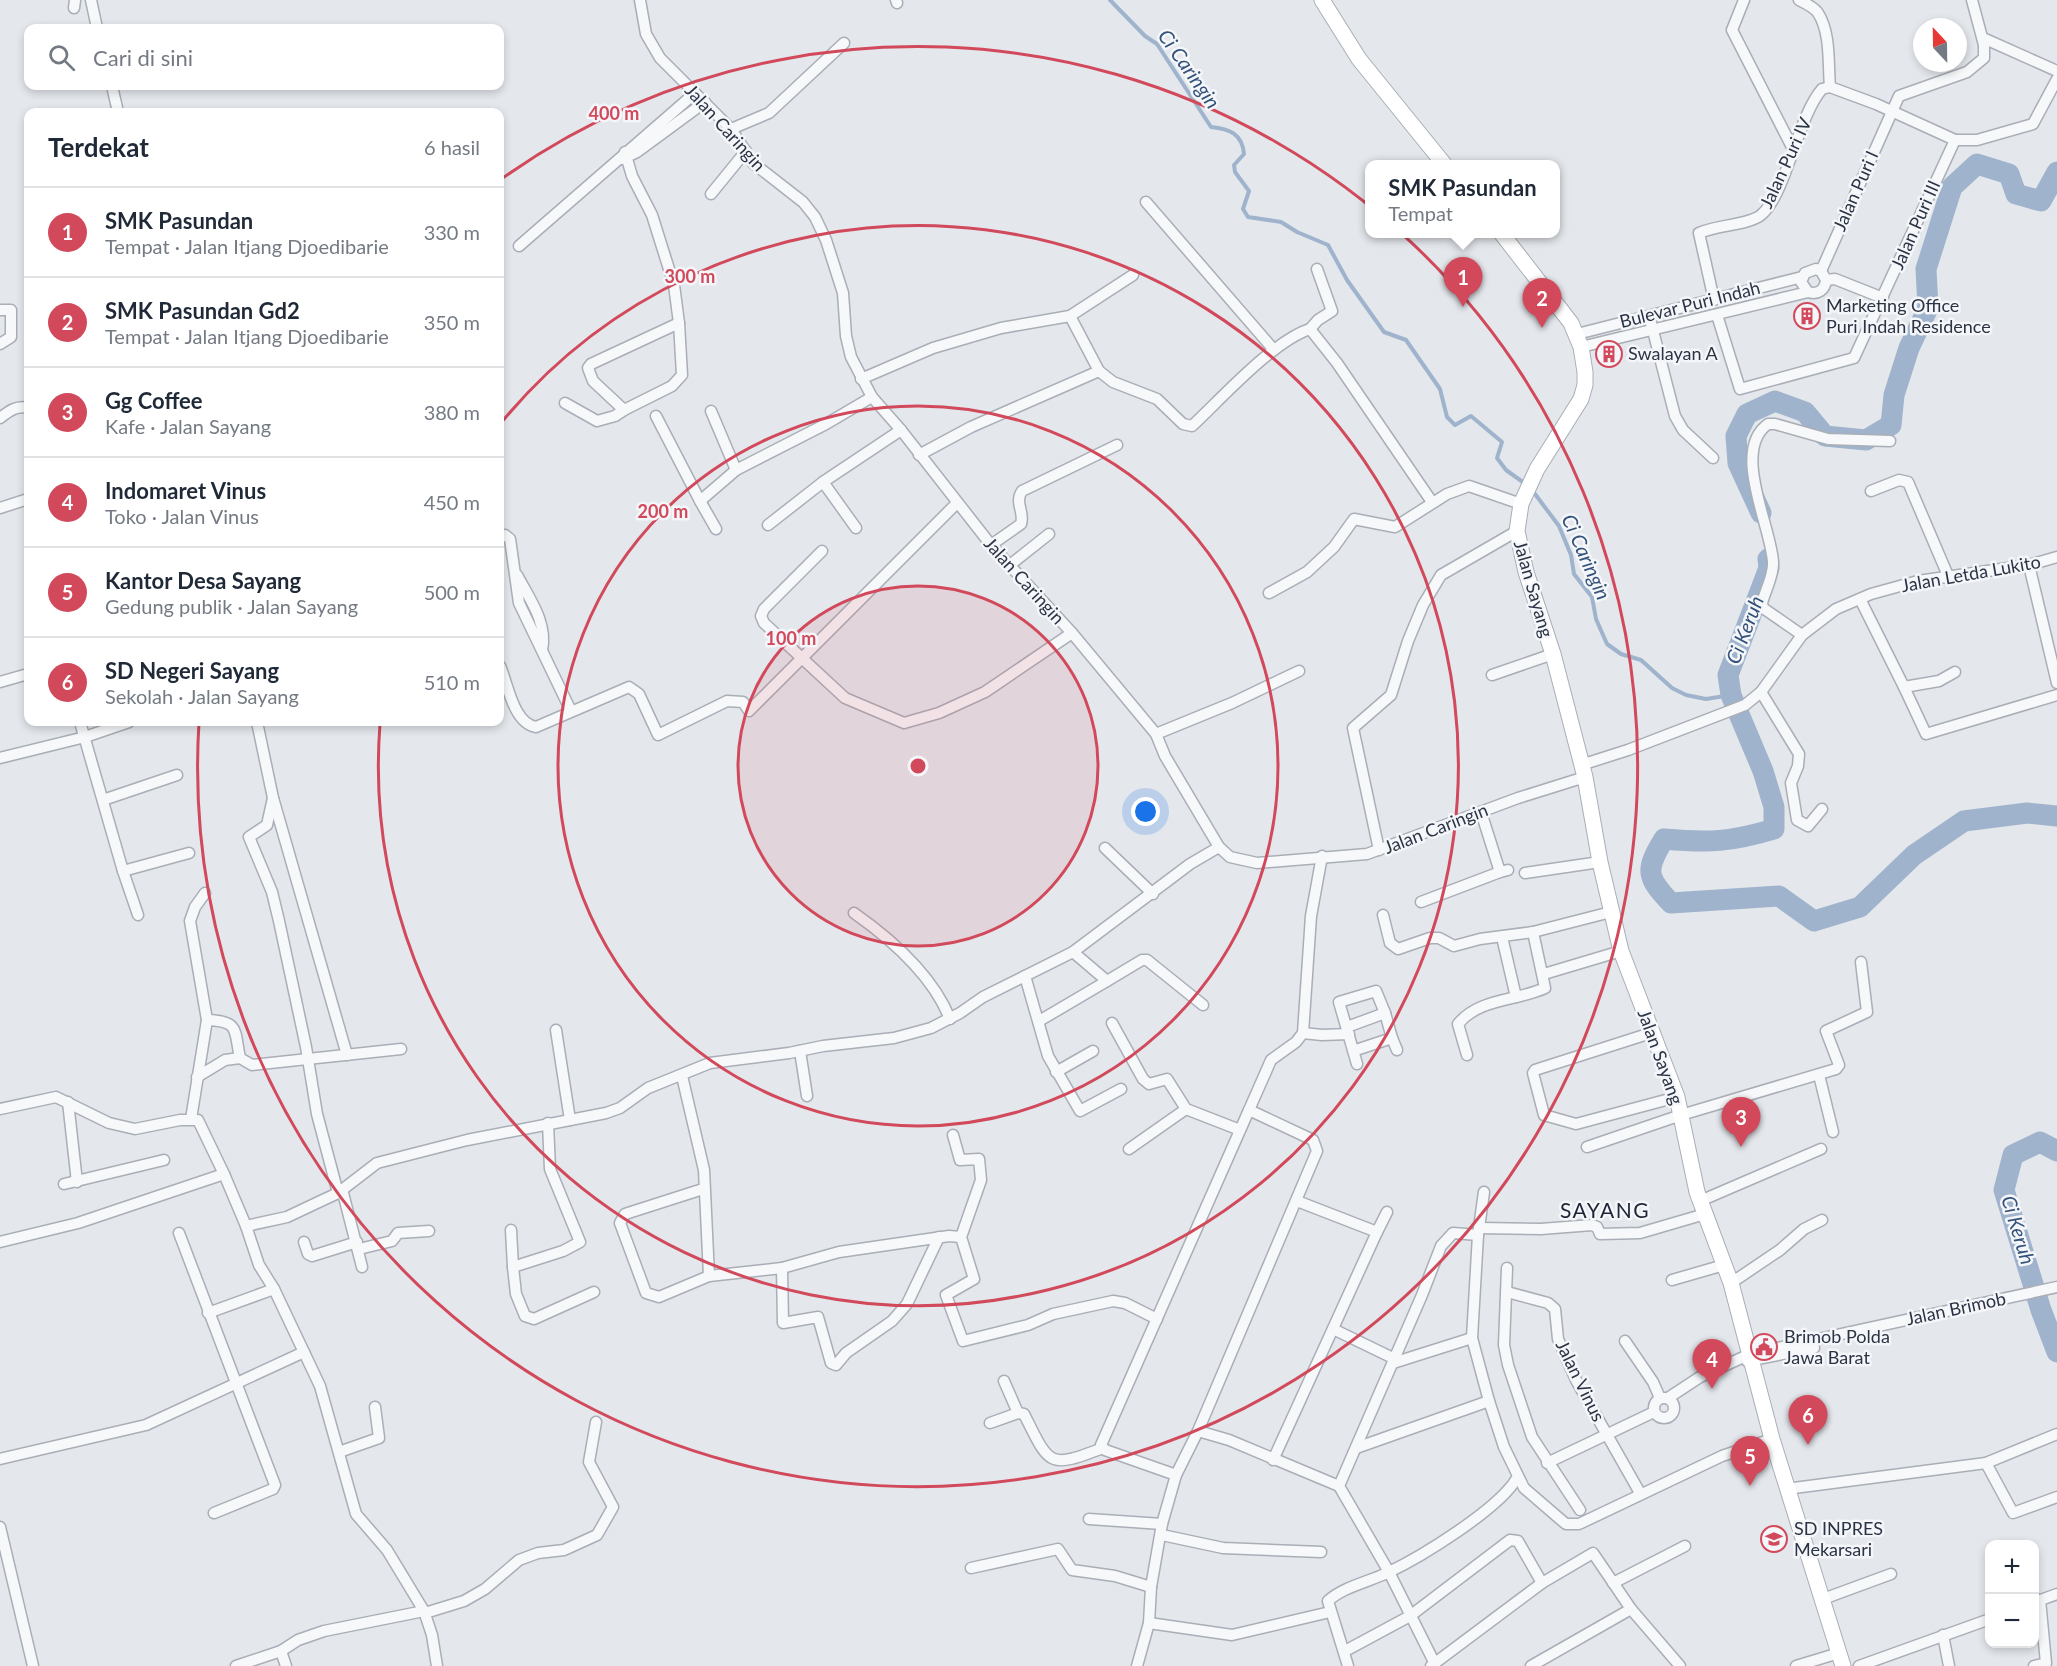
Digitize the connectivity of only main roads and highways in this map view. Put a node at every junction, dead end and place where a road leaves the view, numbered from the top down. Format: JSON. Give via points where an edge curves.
{"nodes":[{"id":1,"x":1322,"y":0,"type":"edge"},
{"id":2,"x":1440,"y":160,"type":"edge"},
{"id":3,"x":1505,"y":238,"type":"edge"},
{"id":4,"x":1841,"y":1660,"type":"edge"}],
"edges":[{"from":1,"to":2,"type":"main road","via":[[1359,59]]},
{"from":3,"to":4,"type":"main road","name":"Jalan Sayang","via":[[1561,308],[1579,340],[1585,385],[1581,399],[1532,479],[1523,499],[1517,531],[1583,771],[1621,951],[1677,1097],[1702,1208],[1731,1283],[1747,1358]]}]}
